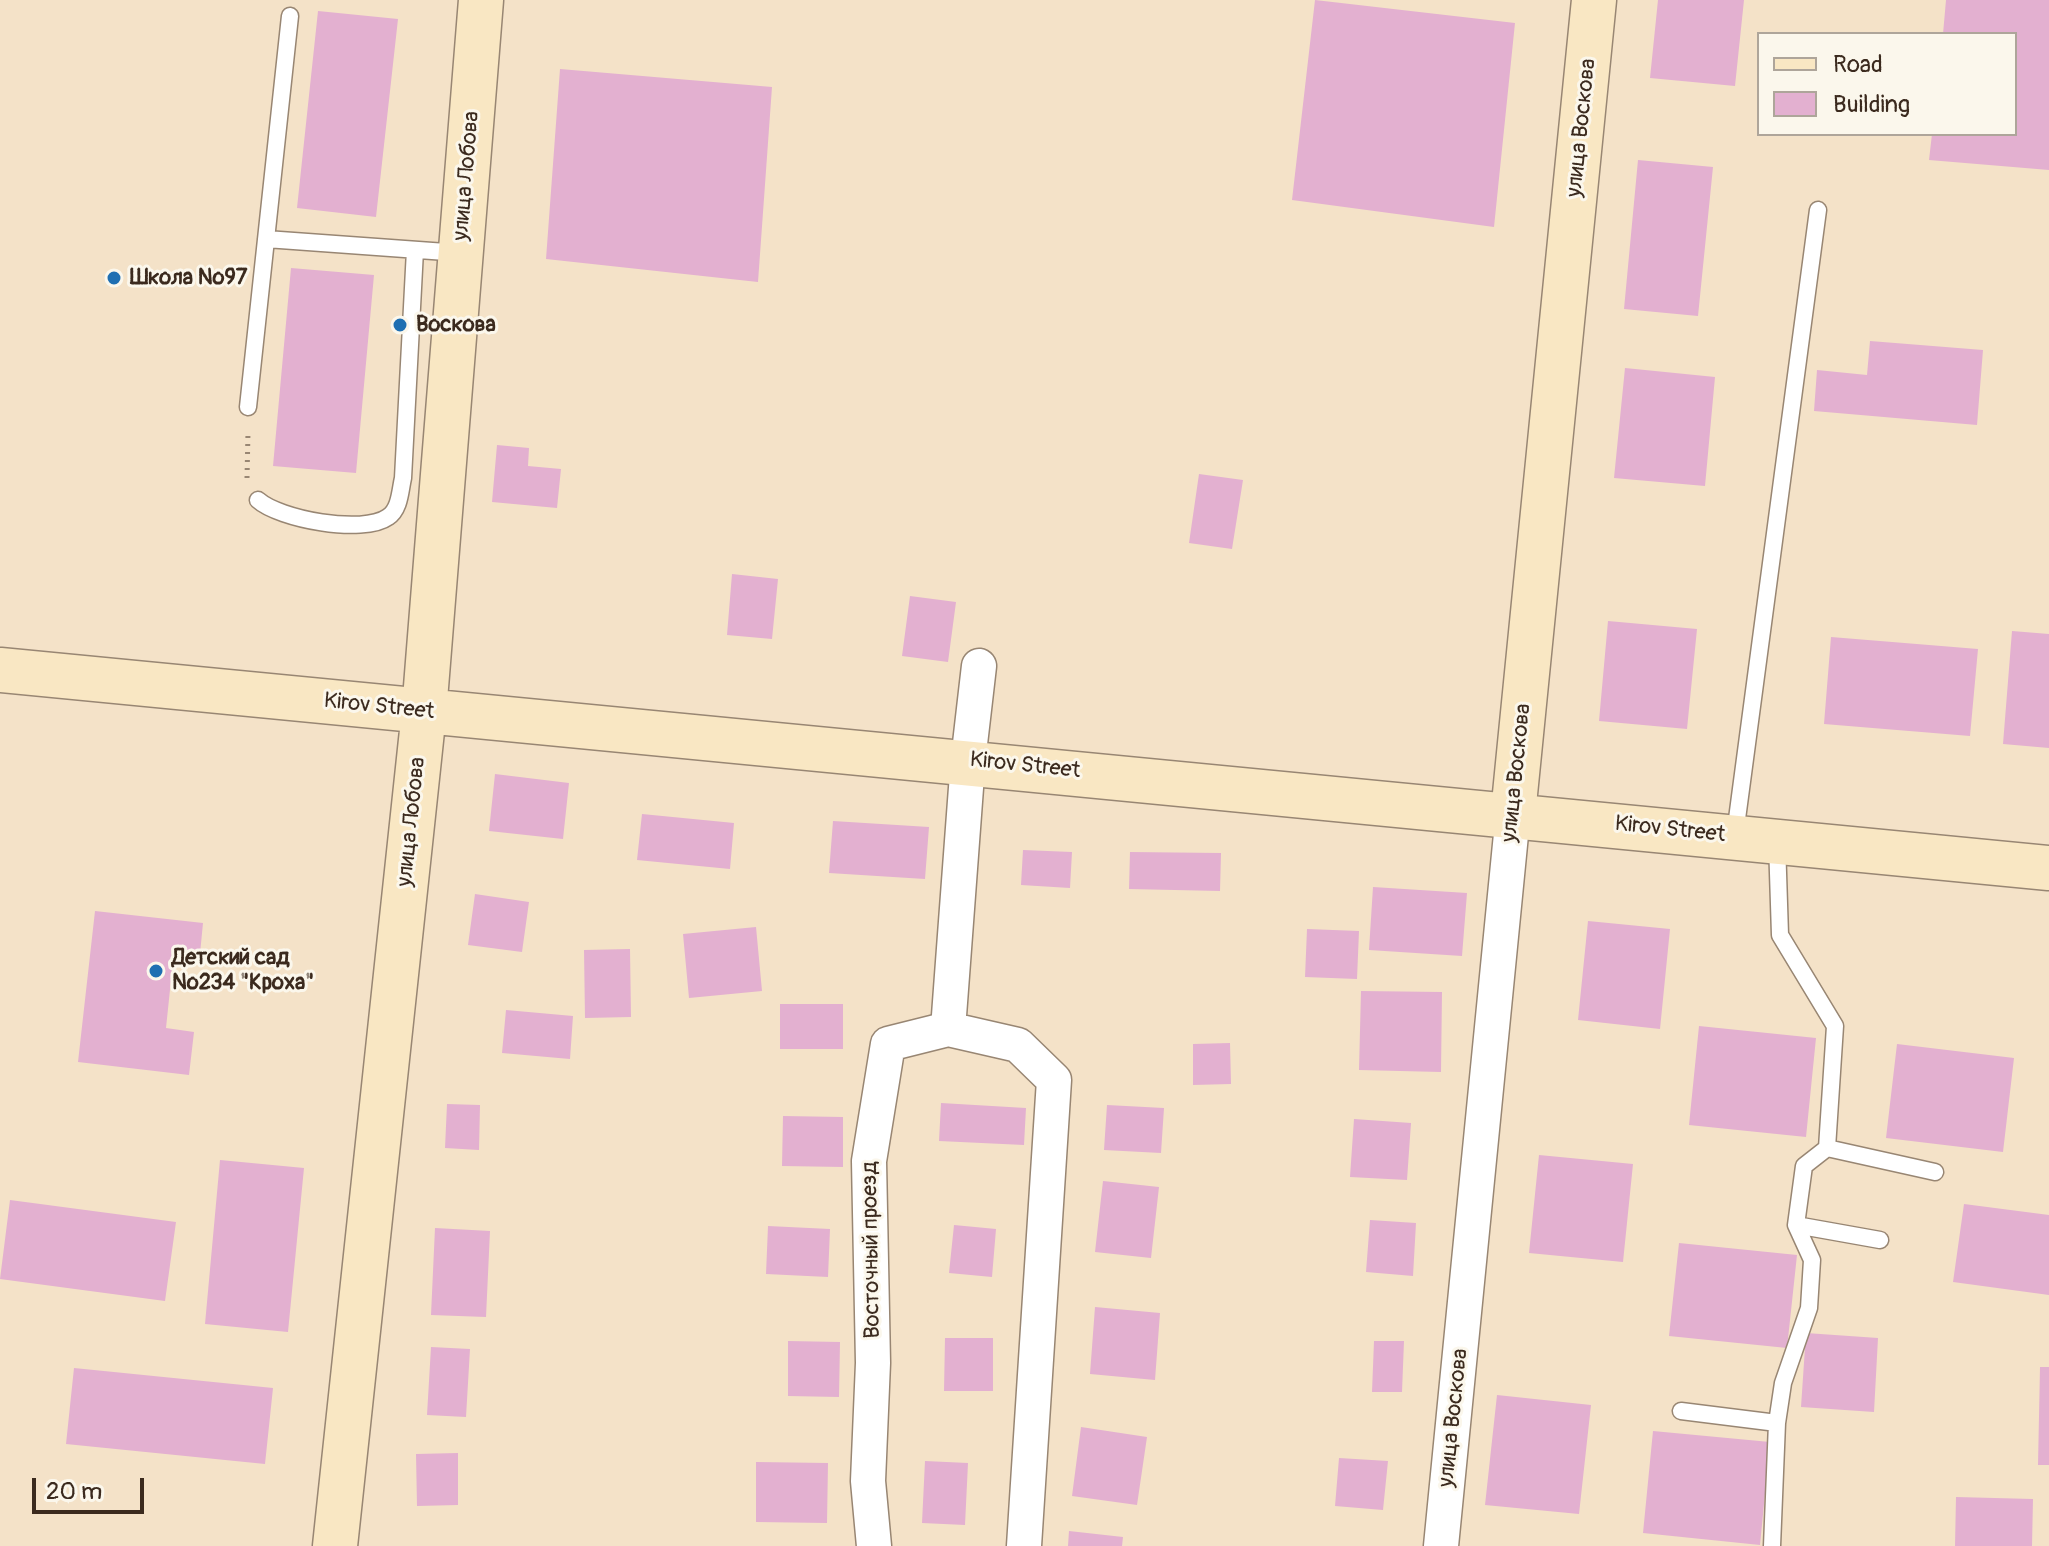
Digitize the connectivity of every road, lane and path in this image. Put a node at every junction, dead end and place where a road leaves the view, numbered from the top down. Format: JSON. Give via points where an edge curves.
{"nodes":[{"id":1,"x":481,"y":0,"type":"edge"},
{"id":2,"x":1594,"y":0,"type":"edge"},
{"id":3,"x":290,"y":16,"type":"dead end"},
{"id":4,"x":1818,"y":210,"type":"dead end"},
{"id":5,"x":266,"y":239,"type":"junction"},
{"id":6,"x":415,"y":250,"type":"junction"},
{"id":7,"x":461,"y":253,"type":"junction"},
{"id":8,"x":248,"y":407,"type":"joint"},
{"id":9,"x":258,"y":500,"type":"joint"},
{"id":10,"x":979,"y":666,"type":"dead end"},
{"id":11,"x":0,"y":670,"type":"edge"},
{"id":12,"x":424,"y":712,"type":"junction"},
{"id":13,"x":968,"y":761,"type":"junction"},
{"id":14,"x":1513,"y":814,"type":"junction"},
{"id":15,"x":1735,"y":836,"type":"junction"},
{"id":16,"x":1777,"y":841,"type":"junction"},
{"id":17,"x":2049,"y":868,"type":"edge"},
{"id":18,"x":948,"y":1029,"type":"junction"},
{"id":19,"x":1827,"y":1148,"type":"junction"},
{"id":20,"x":1935,"y":1172,"type":"dead end"},
{"id":21,"x":1796,"y":1225,"type":"junction"},
{"id":22,"x":1880,"y":1240,"type":"dead end"},
{"id":23,"x":1681,"y":1411,"type":"dead end"},
{"id":24,"x":1777,"y":1423,"type":"junction"},
{"id":25,"x":335,"y":1546,"type":"edge"},
{"id":26,"x":874,"y":1546,"type":"edge"},
{"id":27,"x":1024,"y":1546,"type":"edge"},
{"id":28,"x":1441,"y":1546,"type":"edge"},
{"id":29,"x":1772,"y":1546,"type":"edge"}],
"edges":[{"from":1,"to":7,"type":"street","name":"улица Лобова"},
{"from":2,"to":14,"type":"street","name":"улица Воскова"},
{"from":3,"to":5,"type":"lane"},
{"from":4,"to":15,"type":"lane"},
{"from":5,"to":6,"type":"lane"},
{"from":5,"to":8,"type":"lane"},
{"from":6,"to":7,"type":"lane"},
{"from":6,"to":9,"type":"lane","via":[[398,505],[390,517],[360,525],[286,515],[268,510]]},
{"from":7,"to":12,"type":"street","name":"улица Лобова"},
{"from":8,"to":9,"type":"path","via":[[247,478]]},
{"from":10,"to":13,"type":"street"},
{"from":11,"to":12,"type":"street","name":"Kirov Street"},
{"from":12,"to":13,"type":"street","name":"Kirov Street"},
{"from":12,"to":25,"type":"street","name":"улица Лобова"},
{"from":13,"to":14,"type":"street","name":"Kirov Street"},
{"from":13,"to":18,"type":"street"},
{"from":14,"to":15,"type":"street","name":"Kirov Street"},
{"from":14,"to":28,"type":"street","name":"улица Воскова"},
{"from":15,"to":16,"type":"street","name":"Kirov Street"},
{"from":16,"to":17,"type":"street","name":"Kirov Street"},
{"from":16,"to":19,"type":"lane","via":[[1780,935],[1835,1026]]},
{"from":18,"to":26,"type":"street","name":"Восточный проезд","via":[[888,1044],[869,1161],[873,1363],[868,1481]]},
{"from":18,"to":27,"type":"street","via":[[1018,1045],[1054,1080]]},
{"from":19,"to":20,"type":"lane"},
{"from":19,"to":21,"type":"lane","via":[[1804,1166]]},
{"from":21,"to":22,"type":"lane"},
{"from":21,"to":24,"type":"lane","via":[[1812,1260],[1809,1308],[1783,1383]]},
{"from":23,"to":24,"type":"lane"},
{"from":24,"to":29,"type":"lane"}]}
